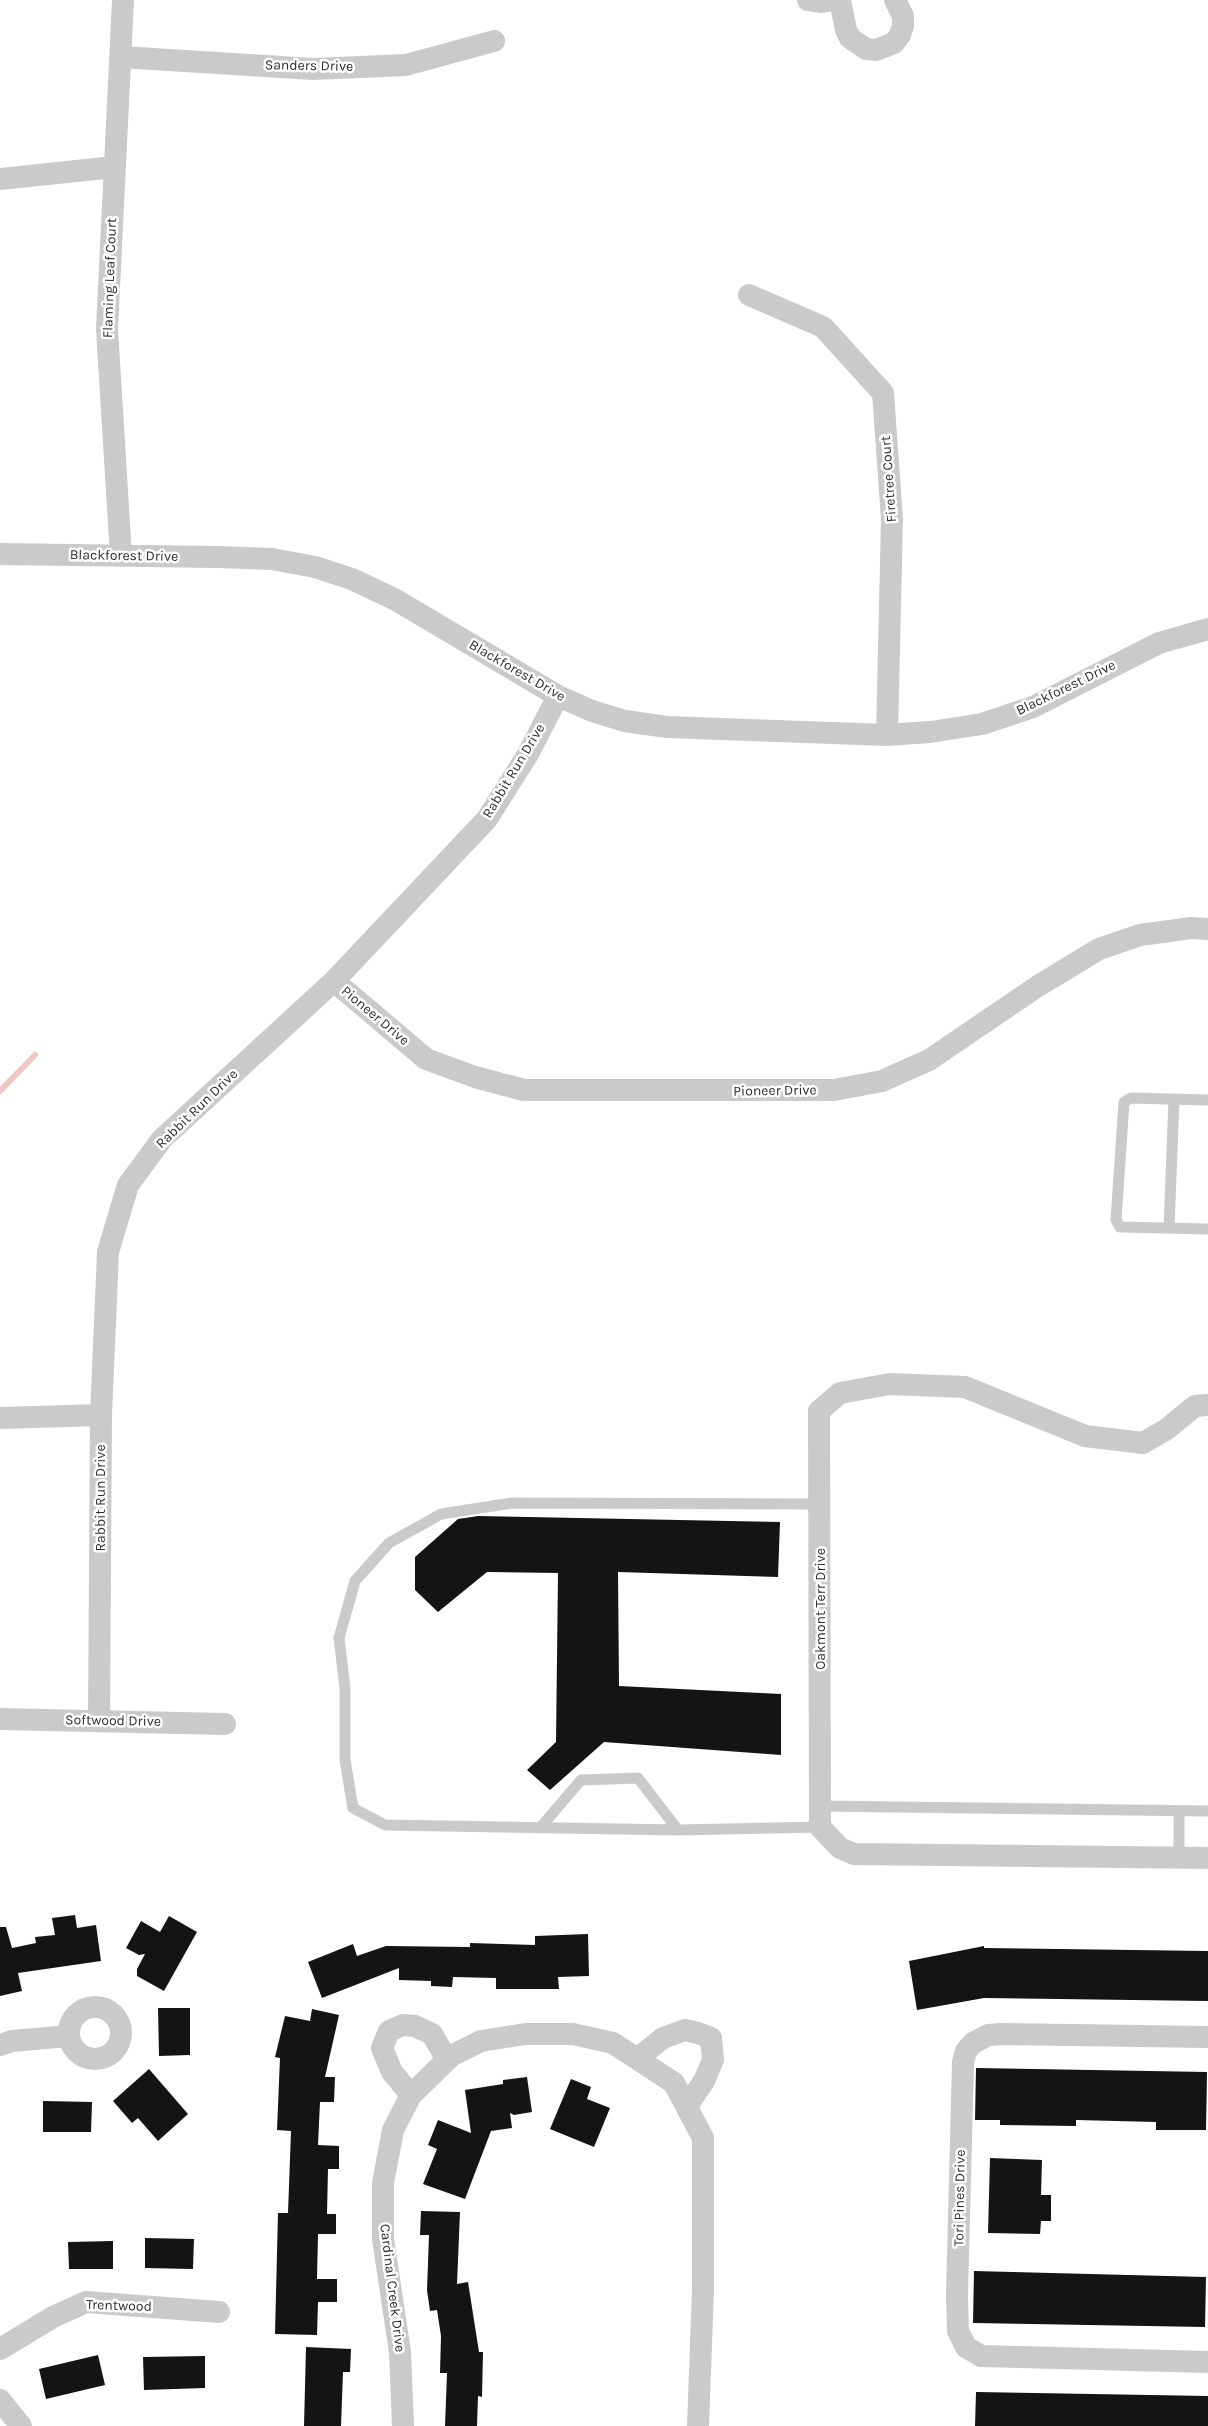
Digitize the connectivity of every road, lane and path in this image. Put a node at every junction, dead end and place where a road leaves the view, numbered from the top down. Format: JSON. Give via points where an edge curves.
{"nodes":[{"id":1,"x":122,"y":0,"type":"edge"},
{"id":2,"x":808,"y":0,"type":"edge"},
{"id":3,"x":834,"y":0,"type":"edge"},
{"id":4,"x":840,"y":0,"type":"edge"},
{"id":5,"x":894,"y":0,"type":"edge"},
{"id":6,"x":494,"y":41,"type":"dead end"},
{"id":7,"x":121,"y":57,"type":"junction"},
{"id":8,"x":114,"y":167,"type":"junction"},
{"id":9,"x":0,"y":179,"type":"edge"},
{"id":10,"x":749,"y":295,"type":"dead end"},
{"id":11,"x":0,"y":554,"type":"edge"},
{"id":12,"x":121,"y":556,"type":"junction"},
{"id":13,"x":1208,"y":629,"type":"edge"},
{"id":14,"x":558,"y":696,"type":"junction"},
{"id":15,"x":887,"y":735,"type":"junction"},
{"id":16,"x":1208,"y":929,"type":"edge"},
{"id":17,"x":334,"y":981,"type":"junction"},
{"id":18,"x":1174,"y":1099,"type":"junction"},
{"id":19,"x":1208,"y":1100,"type":"edge"},
{"id":20,"x":1169,"y":1228,"type":"junction"},
{"id":21,"x":1208,"y":1230,"type":"edge"},
{"id":22,"x":1208,"y":1405,"type":"edge"},
{"id":23,"x":101,"y":1414,"type":"junction"},
{"id":24,"x":0,"y":1418,"type":"edge"},
{"id":25,"x":821,"y":1504,"type":"junction"},
{"id":26,"x":0,"y":1719,"type":"edge"},
{"id":27,"x":99,"y":1720,"type":"junction"},
{"id":28,"x":225,"y":1724,"type":"dead end"},
{"id":29,"x":1179,"y":1810,"type":"junction"},
{"id":30,"x":1208,"y":1811,"type":"edge"},
{"id":31,"x":820,"y":1817,"type":"junction"},
{"id":32,"x":540,"y":1828,"type":"junction"},
{"id":33,"x":678,"y":1830,"type":"junction"},
{"id":34,"x":1179,"y":1858,"type":"junction"},
{"id":35,"x":1208,"y":1858,"type":"edge"},
{"id":36,"x":69,"y":2036,"type":"dead end"},
{"id":37,"x":1208,"y":2037,"type":"edge"},
{"id":38,"x":0,"y":2045,"type":"edge"},
{"id":39,"x":638,"y":2058,"type":"junction"},
{"id":40,"x":447,"y":2060,"type":"junction"},
{"id":41,"x":411,"y":2095,"type":"junction"},
{"id":42,"x":687,"y":2106,"type":"junction"},
{"id":43,"x":219,"y":2312,"type":"dead end"},
{"id":44,"x":0,"y":2349,"type":"edge"},
{"id":45,"x":1208,"y":2362,"type":"edge"},
{"id":46,"x":0,"y":2400,"type":"edge"},
{"id":47,"x":21,"y":2426,"type":"edge"},
{"id":48,"x":403,"y":2426,"type":"edge"},
{"id":49,"x":698,"y":2426,"type":"edge"}],
"edges":[{"from":1,"to":7,"type":"street","name":"Flaming Leaf Court"},
{"from":2,"to":3,"type":"street"},
{"from":4,"to":5,"type":"street","via":[[850,38],[866,49],[876,50],[894,43],[903,26],[900,7]]},
{"from":6,"to":7,"type":"street","name":"Sanders Drive","via":[[406,65],[303,68]]},
{"from":7,"to":8,"type":"street","name":"Flaming Leaf Court"},
{"from":8,"to":9,"type":"street"},
{"from":8,"to":12,"type":"street","name":"Flaming Leaf Court","via":[[107,329]]},
{"from":10,"to":15,"type":"street","name":"Firetree Court","via":[[822,327],[883,393],[892,519]]},
{"from":11,"to":12,"type":"street","name":"Blackforest Drive"},
{"from":12,"to":14,"type":"street","name":"Blackforest Drive","via":[[272,559],[352,579],[396,600]]},
{"from":13,"to":15,"type":"street","name":"Blackforest Drive","via":[[1159,643],[1033,707],[982,724]]},
{"from":14,"to":15,"type":"street","name":"Blackforest Drive","via":[[625,721],[667,727]]},
{"from":14,"to":17,"type":"street","name":"Rabbit Run Drive","via":[[528,754],[487,819]]},
{"from":16,"to":17,"type":"street","name":"Pioneer Drive","via":[[1140,935],[1099,949],[929,1060],[882,1081],[834,1090],[524,1090],[475,1077],[426,1058]]},
{"from":17,"to":23,"type":"street","name":"Rabbit Run Drive","via":[[162,1139],[128,1185],[108,1252]]},
{"from":18,"to":19,"type":"lane"},
{"from":18,"to":20,"type":"lane"},
{"from":18,"to":20,"type":"lane","via":[[1131,1098],[1124,1102],[1116,1220],[1120,1227]]},
{"from":20,"to":21,"type":"lane"},
{"from":22,"to":25,"type":"street","name":"Oakmont Terr Drive","via":[[1195,1406],[1167,1429],[1143,1443],[1085,1436],[965,1387],[890,1384],[840,1393],[819,1411]]},
{"from":23,"to":24,"type":"street"},
{"from":23,"to":27,"type":"street","name":"Rabbit Run Drive"},
{"from":25,"to":31,"type":"street","name":"Oakmont Terr Drive"},
{"from":25,"to":32,"type":"lane","via":[[512,1502],[441,1514],[389,1543],[354,1581],[338,1638],[345,1688],[345,1760],[353,1808],[385,1824]]},
{"from":26,"to":27,"type":"street","name":"Softwood Drive"},
{"from":27,"to":28,"type":"street","name":"Softwood Drive"},
{"from":29,"to":30,"type":"lane"},
{"from":29,"to":31,"type":"lane"},
{"from":29,"to":34,"type":"lane"},
{"from":31,"to":33,"type":"lane"},
{"from":31,"to":34,"type":"street","via":[[840,1848],[854,1854]]},
{"from":32,"to":33,"type":"lane"},
{"from":32,"to":33,"type":"lane","via":[[581,1780],[638,1778]]},
{"from":34,"to":35,"type":"street"},
{"from":36,"to":38,"type":"street"},
{"from":37,"to":45,"type":"street","name":"Tori Pines Drive","via":[[1002,2034],[988,2035],[972,2043],[963,2062],[957,2295],[958,2331],[966,2347],[981,2356]]},
{"from":39,"to":40,"type":"street","name":"Cardinal Creek Drive","via":[[613,2043],[573,2034],[525,2034],[481,2041]]},
{"from":39,"to":42,"type":"street","name":"Cardinal Creek Drive","via":[[674,2083]]},
{"from":39,"to":42,"type":"street","via":[[663,2038],[685,2030],[711,2038],[713,2060]]},
{"from":40,"to":41,"type":"street","name":"Cardinal Creek Drive"},
{"from":40,"to":41,"type":"street","via":[[432,2034],[416,2026],[403,2025],[389,2031],[382,2048],[392,2072]]},
{"from":41,"to":48,"type":"street","name":"Cardinal Creek Drive","via":[[393,2130],[383,2183],[383,2239],[400,2352]]},
{"from":42,"to":49,"type":"street","name":"Cardinal Creek Drive","via":[[703,2138]]},
{"from":43,"to":44,"type":"street","name":"Trentwood","via":[[86,2302],[53,2317]]},
{"from":46,"to":47,"type":"street"}]}
